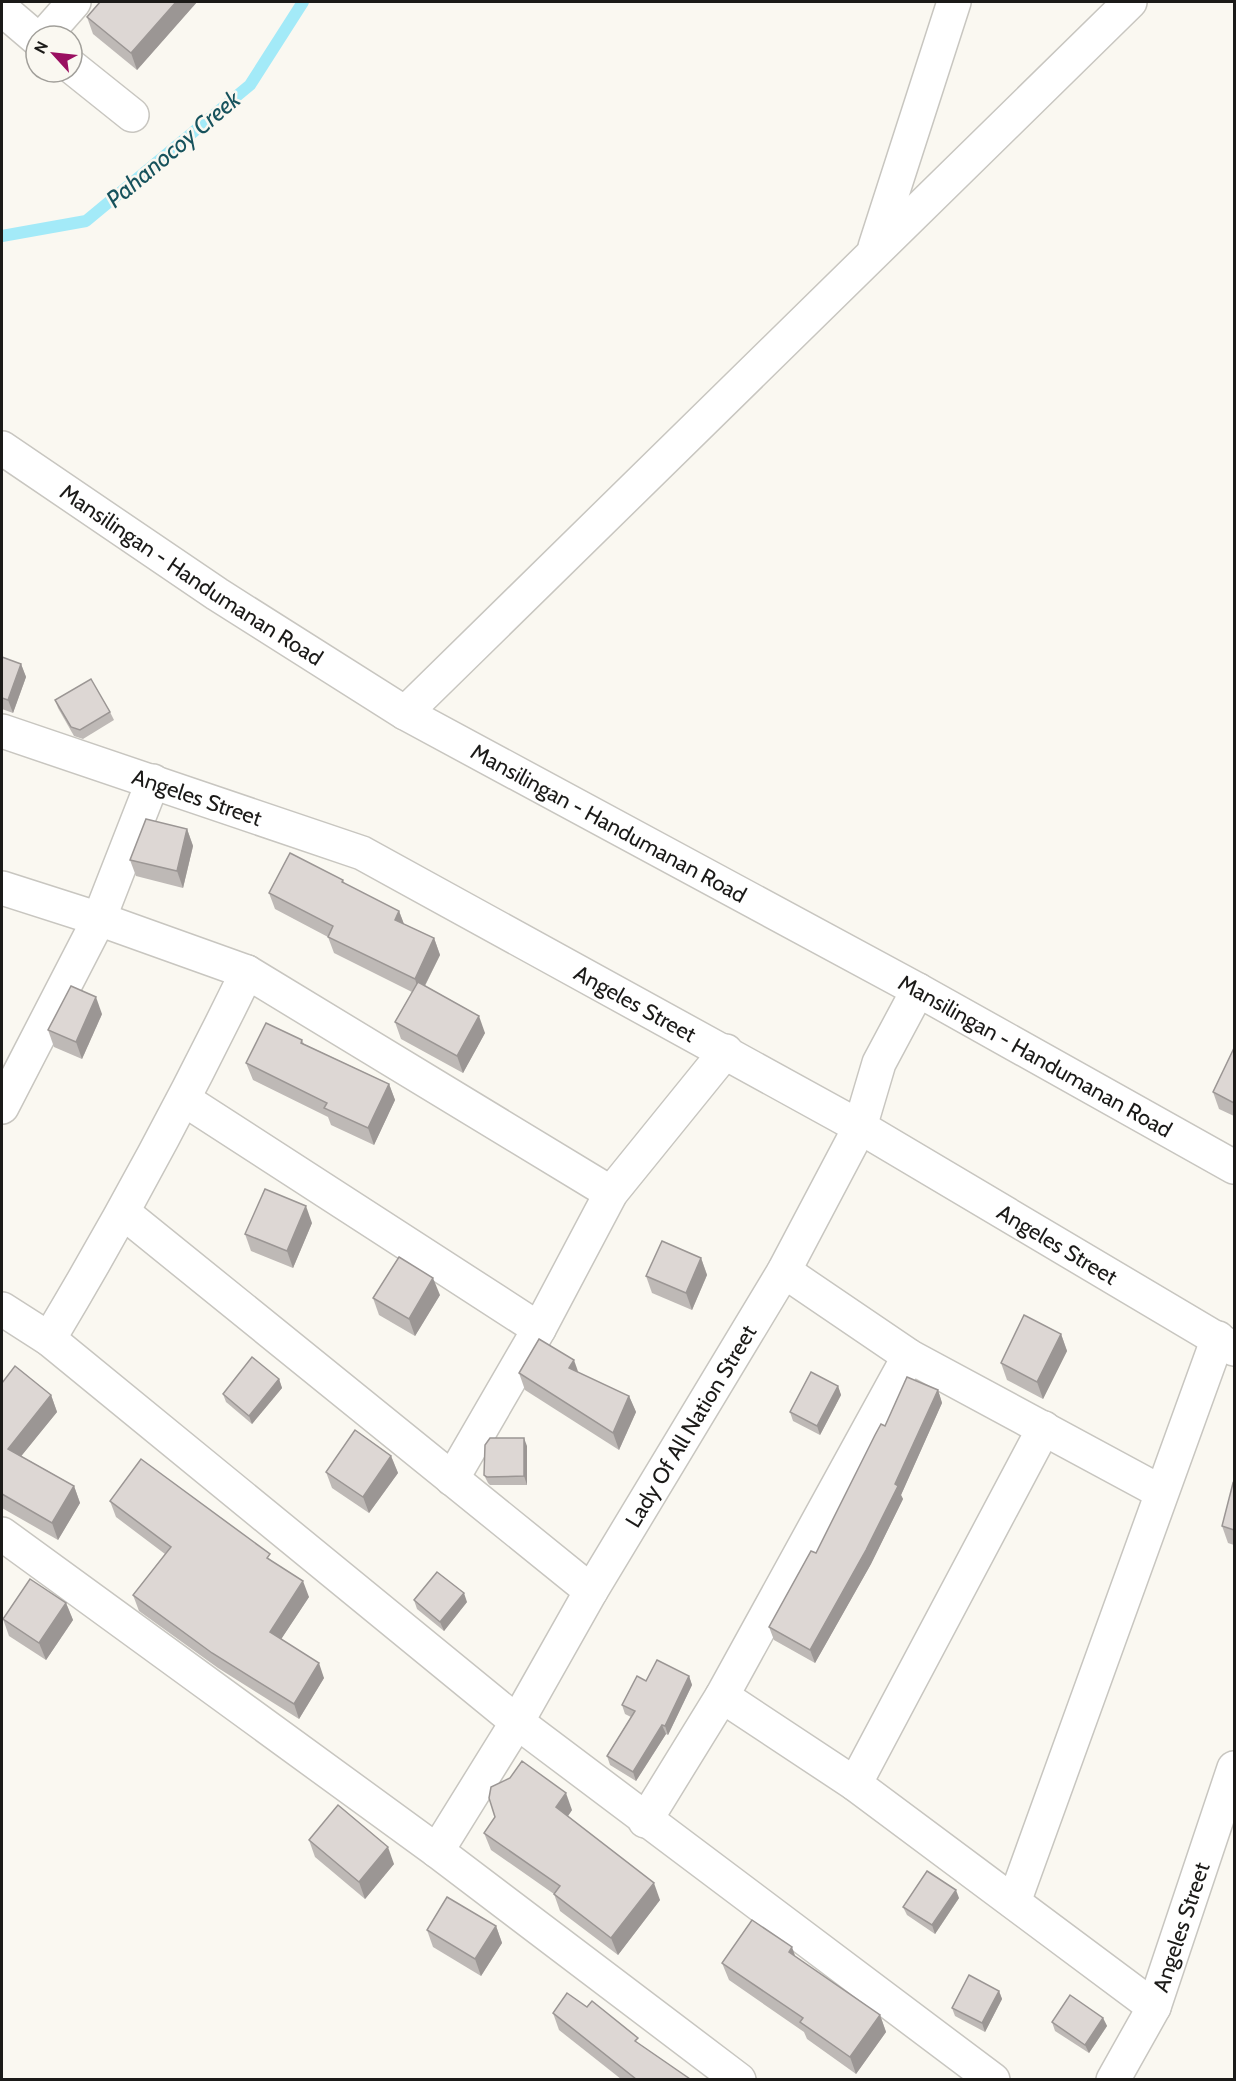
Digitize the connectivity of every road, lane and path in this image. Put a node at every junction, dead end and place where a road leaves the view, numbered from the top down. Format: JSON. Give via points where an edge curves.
{"nodes":[{"id":1,"x":74,"y":2,"type":"edge"},
{"id":2,"x":954,"y":2,"type":"edge"},
{"id":3,"x":1130,"y":2,"type":"edge"},
{"id":4,"x":2,"y":9,"type":"edge"},
{"id":5,"x":55,"y":24,"type":"edge"},
{"id":6,"x":24,"y":28,"type":"edge"},
{"id":7,"x":84,"y":77,"type":"edge"},
{"id":8,"x":132,"y":115,"type":"dead end"},
{"id":9,"x":873,"y":252,"type":"junction"},
{"id":10,"x":2,"y":447,"type":"edge"},
{"id":11,"x":405,"y":713,"type":"junction"},
{"id":12,"x":2,"y":731,"type":"edge"},
{"id":13,"x":153,"y":782,"type":"junction"},
{"id":14,"x":2,"y":888,"type":"edge"},
{"id":15,"x":99,"y":919,"type":"junction"},
{"id":16,"x":248,"y":972,"type":"junction"},
{"id":17,"x":918,"y":990,"type":"junction"},
{"id":18,"x":726,"y":1051,"type":"junction"},
{"id":19,"x":12,"y":1060,"type":"edge"},
{"id":20,"x":185,"y":1100,"type":"junction"},
{"id":21,"x":2,"y":1107,"type":"edge"},
{"id":22,"x":860,"y":1127,"type":"junction"},
{"id":23,"x":1234,"y":1167,"type":"edge"},
{"id":24,"x":611,"y":1193,"type":"junction"},
{"id":25,"x":124,"y":1213,"type":"junction"},
{"id":26,"x":784,"y":1271,"type":"junction"},
{"id":27,"x":2,"y":1309,"type":"edge"},
{"id":28,"x":539,"y":1329,"type":"junction"},
{"id":29,"x":49,"y":1339,"type":"junction"},
{"id":30,"x":1226,"y":1343,"type":"edge"},
{"id":31,"x":909,"y":1356,"type":"junction"},
{"id":32,"x":1044,"y":1428,"type":"junction"},
{"id":33,"x":452,"y":1479,"type":"junction"},
{"id":34,"x":1161,"y":1492,"type":"junction"},
{"id":35,"x":2,"y":1534,"type":"edge"},
{"id":36,"x":591,"y":1591,"type":"junction"},
{"id":37,"x":722,"y":1696,"type":"junction"},
{"id":38,"x":517,"y":1722,"type":"junction"},
{"id":39,"x":1234,"y":1768,"type":"edge"},
{"id":40,"x":855,"y":1784,"type":"junction"},
{"id":41,"x":645,"y":1821,"type":"junction"},
{"id":42,"x":437,"y":1851,"type":"junction"},
{"id":43,"x":1014,"y":1902,"type":"junction"},
{"id":44,"x":1154,"y":2007,"type":"junction"},
{"id":45,"x":739,"y":2079,"type":"edge"},
{"id":46,"x":993,"y":2079,"type":"edge"},
{"id":47,"x":1113,"y":2079,"type":"edge"}],
"edges":[{"from":1,"to":5,"type":"street"},
{"from":2,"to":9,"type":"street"},
{"from":3,"to":9,"type":"street"},
{"from":4,"to":6,"type":"street"},
{"from":7,"to":8,"type":"street"},
{"from":9,"to":11,"type":"street"},
{"from":10,"to":11,"type":"street","name":"Mansilingan - Handumanan Road","via":[[217,594]]},
{"from":11,"to":17,"type":"street","name":"Mansilingan - Handumanan Road"},
{"from":12,"to":13,"type":"street","name":"Angeles Street"},
{"from":13,"to":15,"type":"street"},
{"from":13,"to":18,"type":"street","name":"Angeles Street","via":[[362,853]]},
{"from":14,"to":15,"type":"street"},
{"from":15,"to":16,"type":"street"},
{"from":15,"to":19,"type":"street"},
{"from":16,"to":20,"type":"street"},
{"from":16,"to":24,"type":"street"},
{"from":17,"to":22,"type":"street","name":"Lady Of All Nation Street","via":[[879,1063]]},
{"from":17,"to":23,"type":"street","name":"Mansilingan - Handumanan Road"},
{"from":18,"to":22,"type":"street","name":"Angeles Street"},
{"from":18,"to":24,"type":"street"},
{"from":19,"to":21,"type":"street"},
{"from":20,"to":25,"type":"street"},
{"from":20,"to":28,"type":"street"},
{"from":22,"to":26,"type":"street","name":"Lady Of All Nation Street"},
{"from":22,"to":30,"type":"street","name":"Angeles Street"},
{"from":24,"to":28,"type":"street"},
{"from":25,"to":29,"type":"street"},
{"from":25,"to":33,"type":"street"},
{"from":26,"to":31,"type":"street"},
{"from":26,"to":36,"type":"street","name":"Lady Of All Nation Street"},
{"from":27,"to":29,"type":"street"},
{"from":28,"to":33,"type":"street"},
{"from":29,"to":38,"type":"street"},
{"from":30,"to":34,"type":"street"},
{"from":31,"to":32,"type":"street"},
{"from":31,"to":37,"type":"street"},
{"from":32,"to":34,"type":"street"},
{"from":32,"to":40,"type":"street"},
{"from":33,"to":36,"type":"street"},
{"from":34,"to":43,"type":"street"},
{"from":35,"to":42,"type":"street"},
{"from":36,"to":38,"type":"street","name":"Lady Of All Nation Street"},
{"from":37,"to":40,"type":"street"},
{"from":37,"to":41,"type":"street"},
{"from":38,"to":41,"type":"street"},
{"from":38,"to":42,"type":"street","name":"Lady Of All Nation Street"},
{"from":39,"to":44,"type":"street","name":"Angeles Street"},
{"from":40,"to":43,"type":"street"},
{"from":41,"to":46,"type":"street"},
{"from":42,"to":45,"type":"street"},
{"from":43,"to":44,"type":"street"},
{"from":44,"to":47,"type":"street","name":"Angeles Street"}]}
